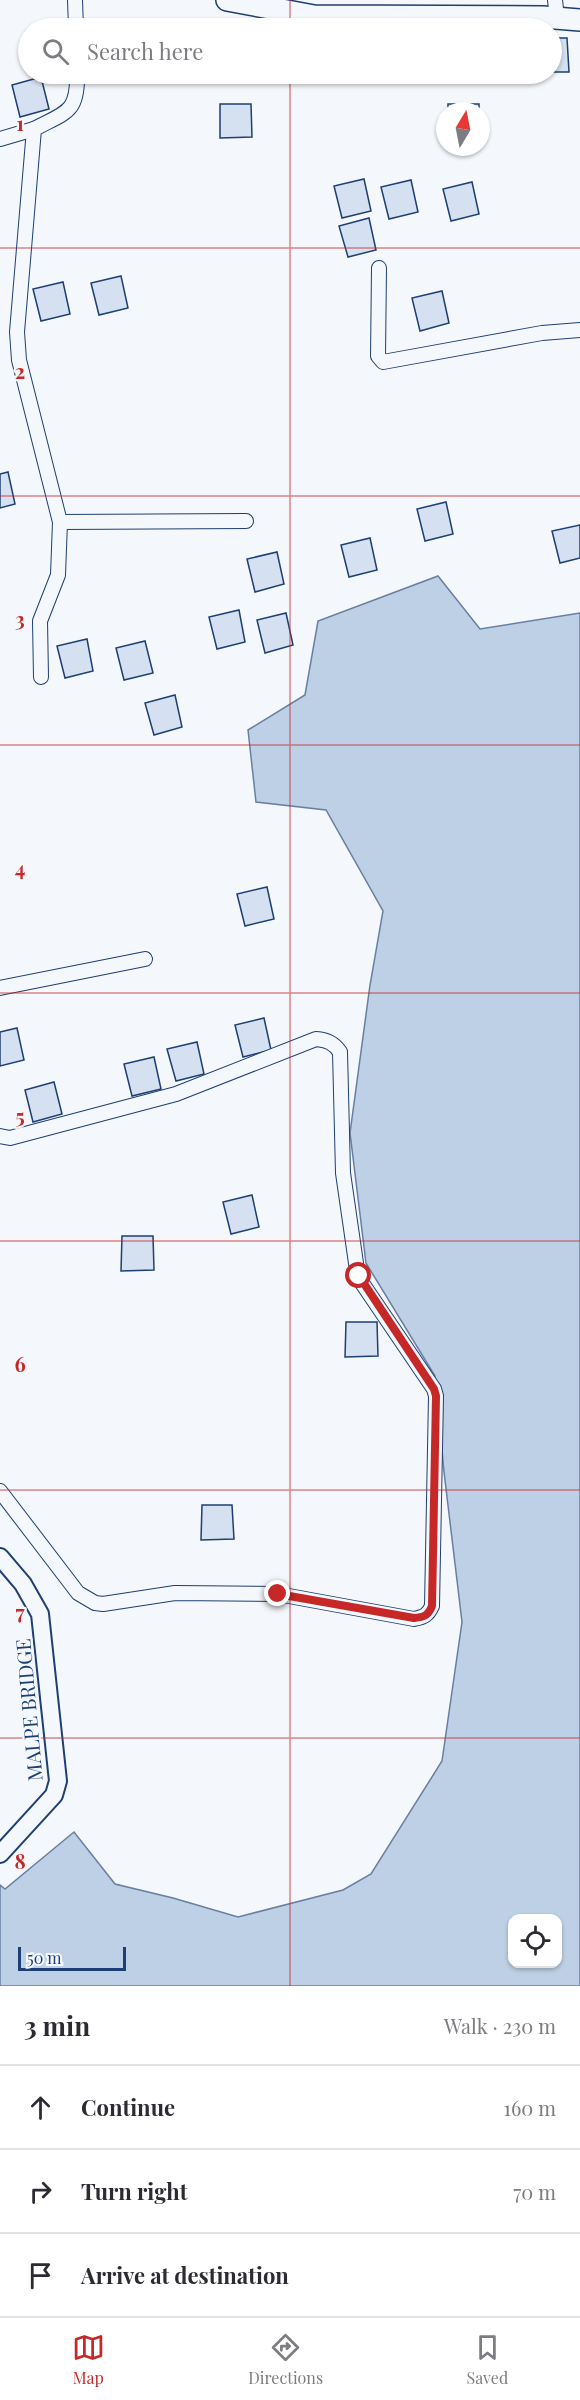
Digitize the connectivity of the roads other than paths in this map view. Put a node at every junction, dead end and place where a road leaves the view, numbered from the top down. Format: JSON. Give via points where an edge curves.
{"nodes":[{"id":1,"x":75,"y":0,"type":"edge"},
{"id":2,"x":227,"y":0,"type":"edge"},
{"id":3,"x":556,"y":9,"type":"edge"},
{"id":4,"x":76,"y":18,"type":"edge"},
{"id":5,"x":580,"y":21,"type":"edge"},
{"id":6,"x":77,"y":84,"type":"edge"},
{"id":7,"x":34,"y":129,"type":"junction"},
{"id":8,"x":0,"y":139,"type":"edge"},
{"id":9,"x":379,"y":268,"type":"dead end"},
{"id":10,"x":580,"y":330,"type":"edge"},
{"id":11,"x":246,"y":521,"type":"dead end"},
{"id":12,"x":60,"y":522,"type":"junction"},
{"id":13,"x":41,"y":677,"type":"dead end"},
{"id":14,"x":145,"y":959,"type":"dead end"},
{"id":15,"x":0,"y":988,"type":"edge"},
{"id":16,"x":0,"y":1136,"type":"edge"},
{"id":17,"x":0,"y":1491,"type":"edge"},
{"id":18,"x":0,"y":1557,"type":"edge"},
{"id":19,"x":0,"y":1854,"type":"edge"}],
"edges":[{"from":1,"to":4,"type":"street"},
{"from":2,"to":3,"type":"main road","via":[[314,16]]},
{"from":3,"to":5,"type":"main road"},
{"from":6,"to":7,"type":"street","via":[[69,110]]},
{"from":7,"to":8,"type":"street"},
{"from":7,"to":12,"type":"street","via":[[18,346]]},
{"from":9,"to":10,"type":"street","via":[[378,356],[383,362],[542,333]]},
{"from":11,"to":12,"type":"street"},
{"from":12,"to":13,"type":"street","via":[[58,575],[40,621]]},
{"from":14,"to":15,"type":"street"},
{"from":16,"to":17,"type":"street","via":[[10,1138],[176,1094],[316,1039],[335,1045],[340,1052],[344,1173],[357,1270],[436,1396],[432,1606],[429,1613],[414,1618],[278,1594],[175,1593],[95,1604],[78,1593]]},
{"from":18,"to":19,"type":"street","name":"MALPE BRIDGE","via":[[23,1584],[40,1614],[58,1781],[54,1795]]}]}
